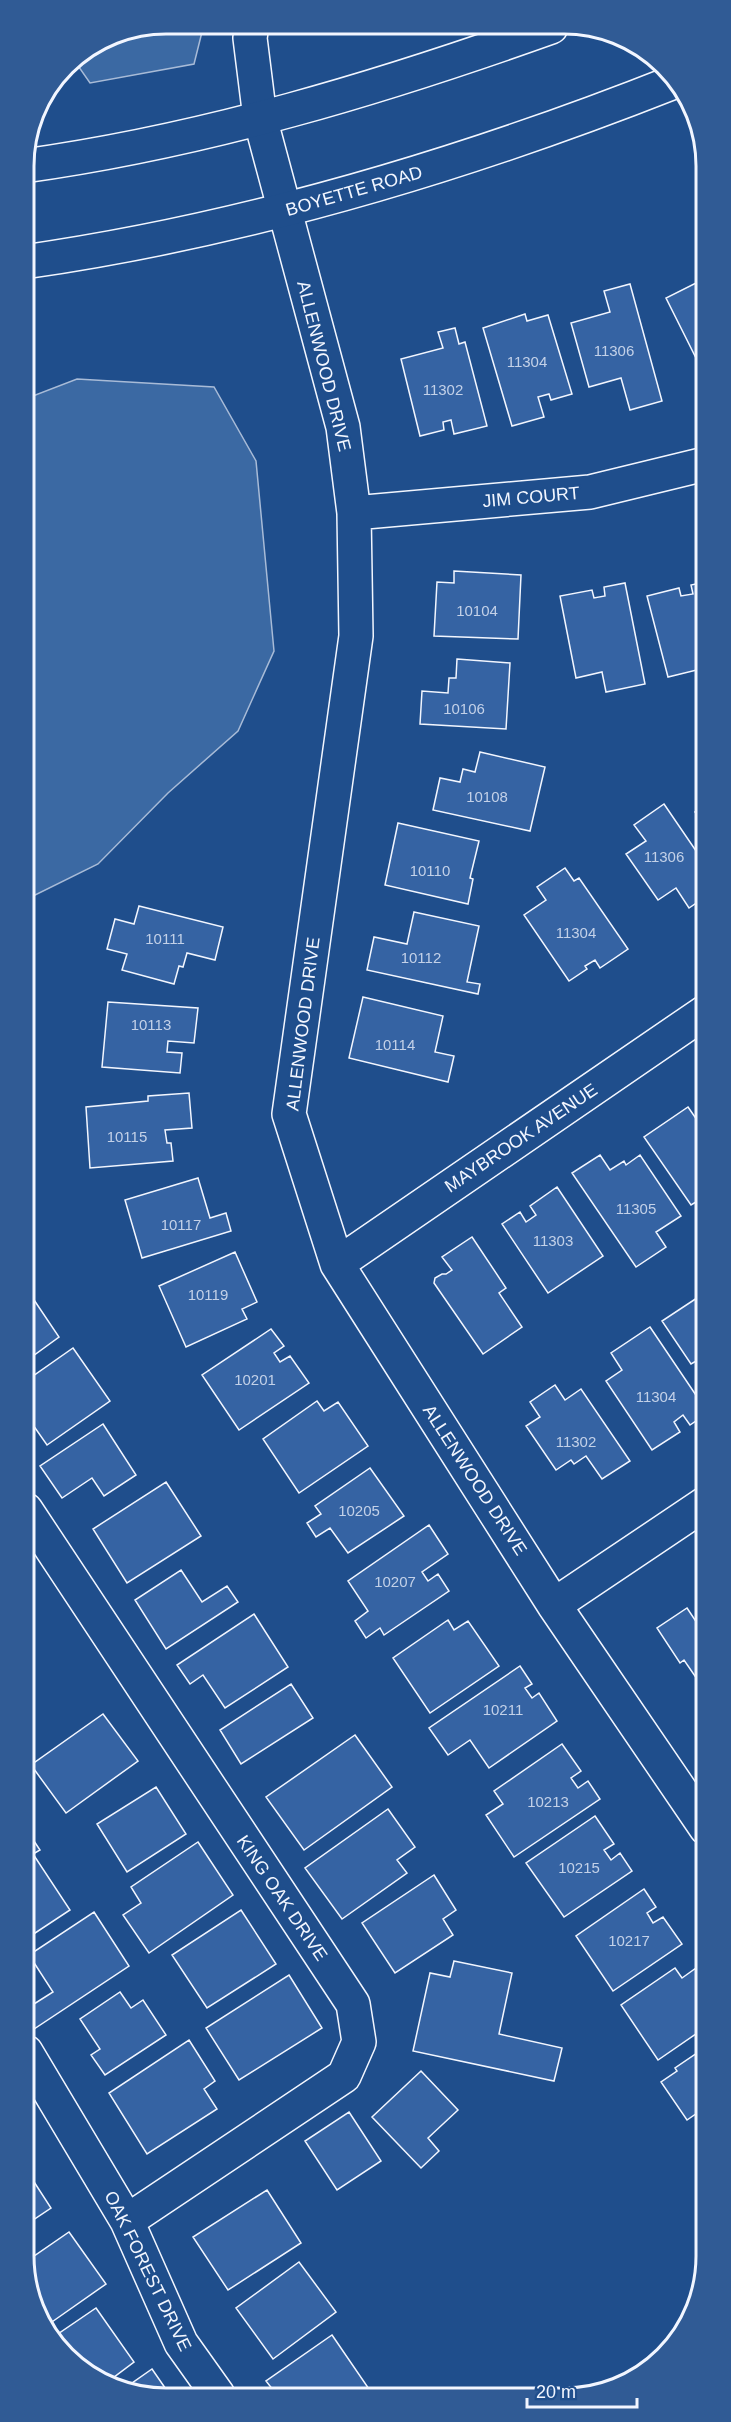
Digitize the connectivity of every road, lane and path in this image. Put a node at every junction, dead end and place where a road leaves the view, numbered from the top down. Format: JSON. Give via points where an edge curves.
{"nodes":[{"id":1,"x":531,"y":34,"type":"edge"},
{"id":2,"x":250,"y":35,"type":"edge"},
{"id":3,"x":668,"y":84,"type":"edge"},
{"id":4,"x":260,"y":118,"type":"junction"},
{"id":5,"x":35,"y":165,"type":"edge"},
{"id":6,"x":284,"y":212,"type":"junction"},
{"id":7,"x":35,"y":260,"type":"edge"},
{"id":8,"x":696,"y":466,"type":"edge"},
{"id":9,"x":354,"y":513,"type":"junction"},
{"id":10,"x":696,"y":1017,"type":"edge"},
{"id":11,"x":337,"y":1264,"type":"junction"},
{"id":12,"x":696,"y":1510,"type":"edge"},
{"id":13,"x":34,"y":1523,"type":"edge"},
{"id":14,"x":554,"y":1605,"type":"junction"},
{"id":15,"x":696,"y":1813,"type":"edge"},
{"id":16,"x":34,"y":2066,"type":"edge"},
{"id":17,"x":127,"y":2221,"type":"junction"},
{"id":18,"x":213,"y":2388,"type":"edge"}],
"edges":[{"from":1,"to":4,"type":"street","via":[[422,72]]},
{"from":2,"to":4,"type":"street","name":"ALLENWOOD DRIVE"},
{"from":3,"to":6,"type":"street","name":"BOYETTE ROAD","via":[[461,160]]},
{"from":4,"to":5,"type":"street","via":[[83,158]]},
{"from":4,"to":6,"type":"street","name":"ALLENWOOD DRIVE"},
{"from":6,"to":7,"type":"street","name":"BOYETTE ROAD","via":[[152,241]]},
{"from":6,"to":9,"type":"street","name":"ALLENWOOD DRIVE","via":[[343,427]]},
{"from":8,"to":9,"type":"street","name":"JIM COURT","via":[[590,492]]},
{"from":9,"to":11,"type":"street","name":"ALLENWOOD DRIVE","via":[[356,636],[289,1114]]},
{"from":10,"to":11,"type":"street","name":"MAYBROOK AVENUE"},
{"from":11,"to":14,"type":"street","name":"ALLENWOOD DRIVE"},
{"from":12,"to":14,"type":"street"},
{"from":13,"to":17,"type":"street","name":"KING OAK DRIVE","via":[[352,2004],[359,2042],[344,2076]]},
{"from":14,"to":15,"type":"street","name":"ALLENWOOD DRIVE"},
{"from":16,"to":17,"type":"street","name":"OAK FOREST DRIVE"},
{"from":17,"to":18,"type":"street","name":"OAK FOREST DRIVE","via":[[181,2343]]}]}
